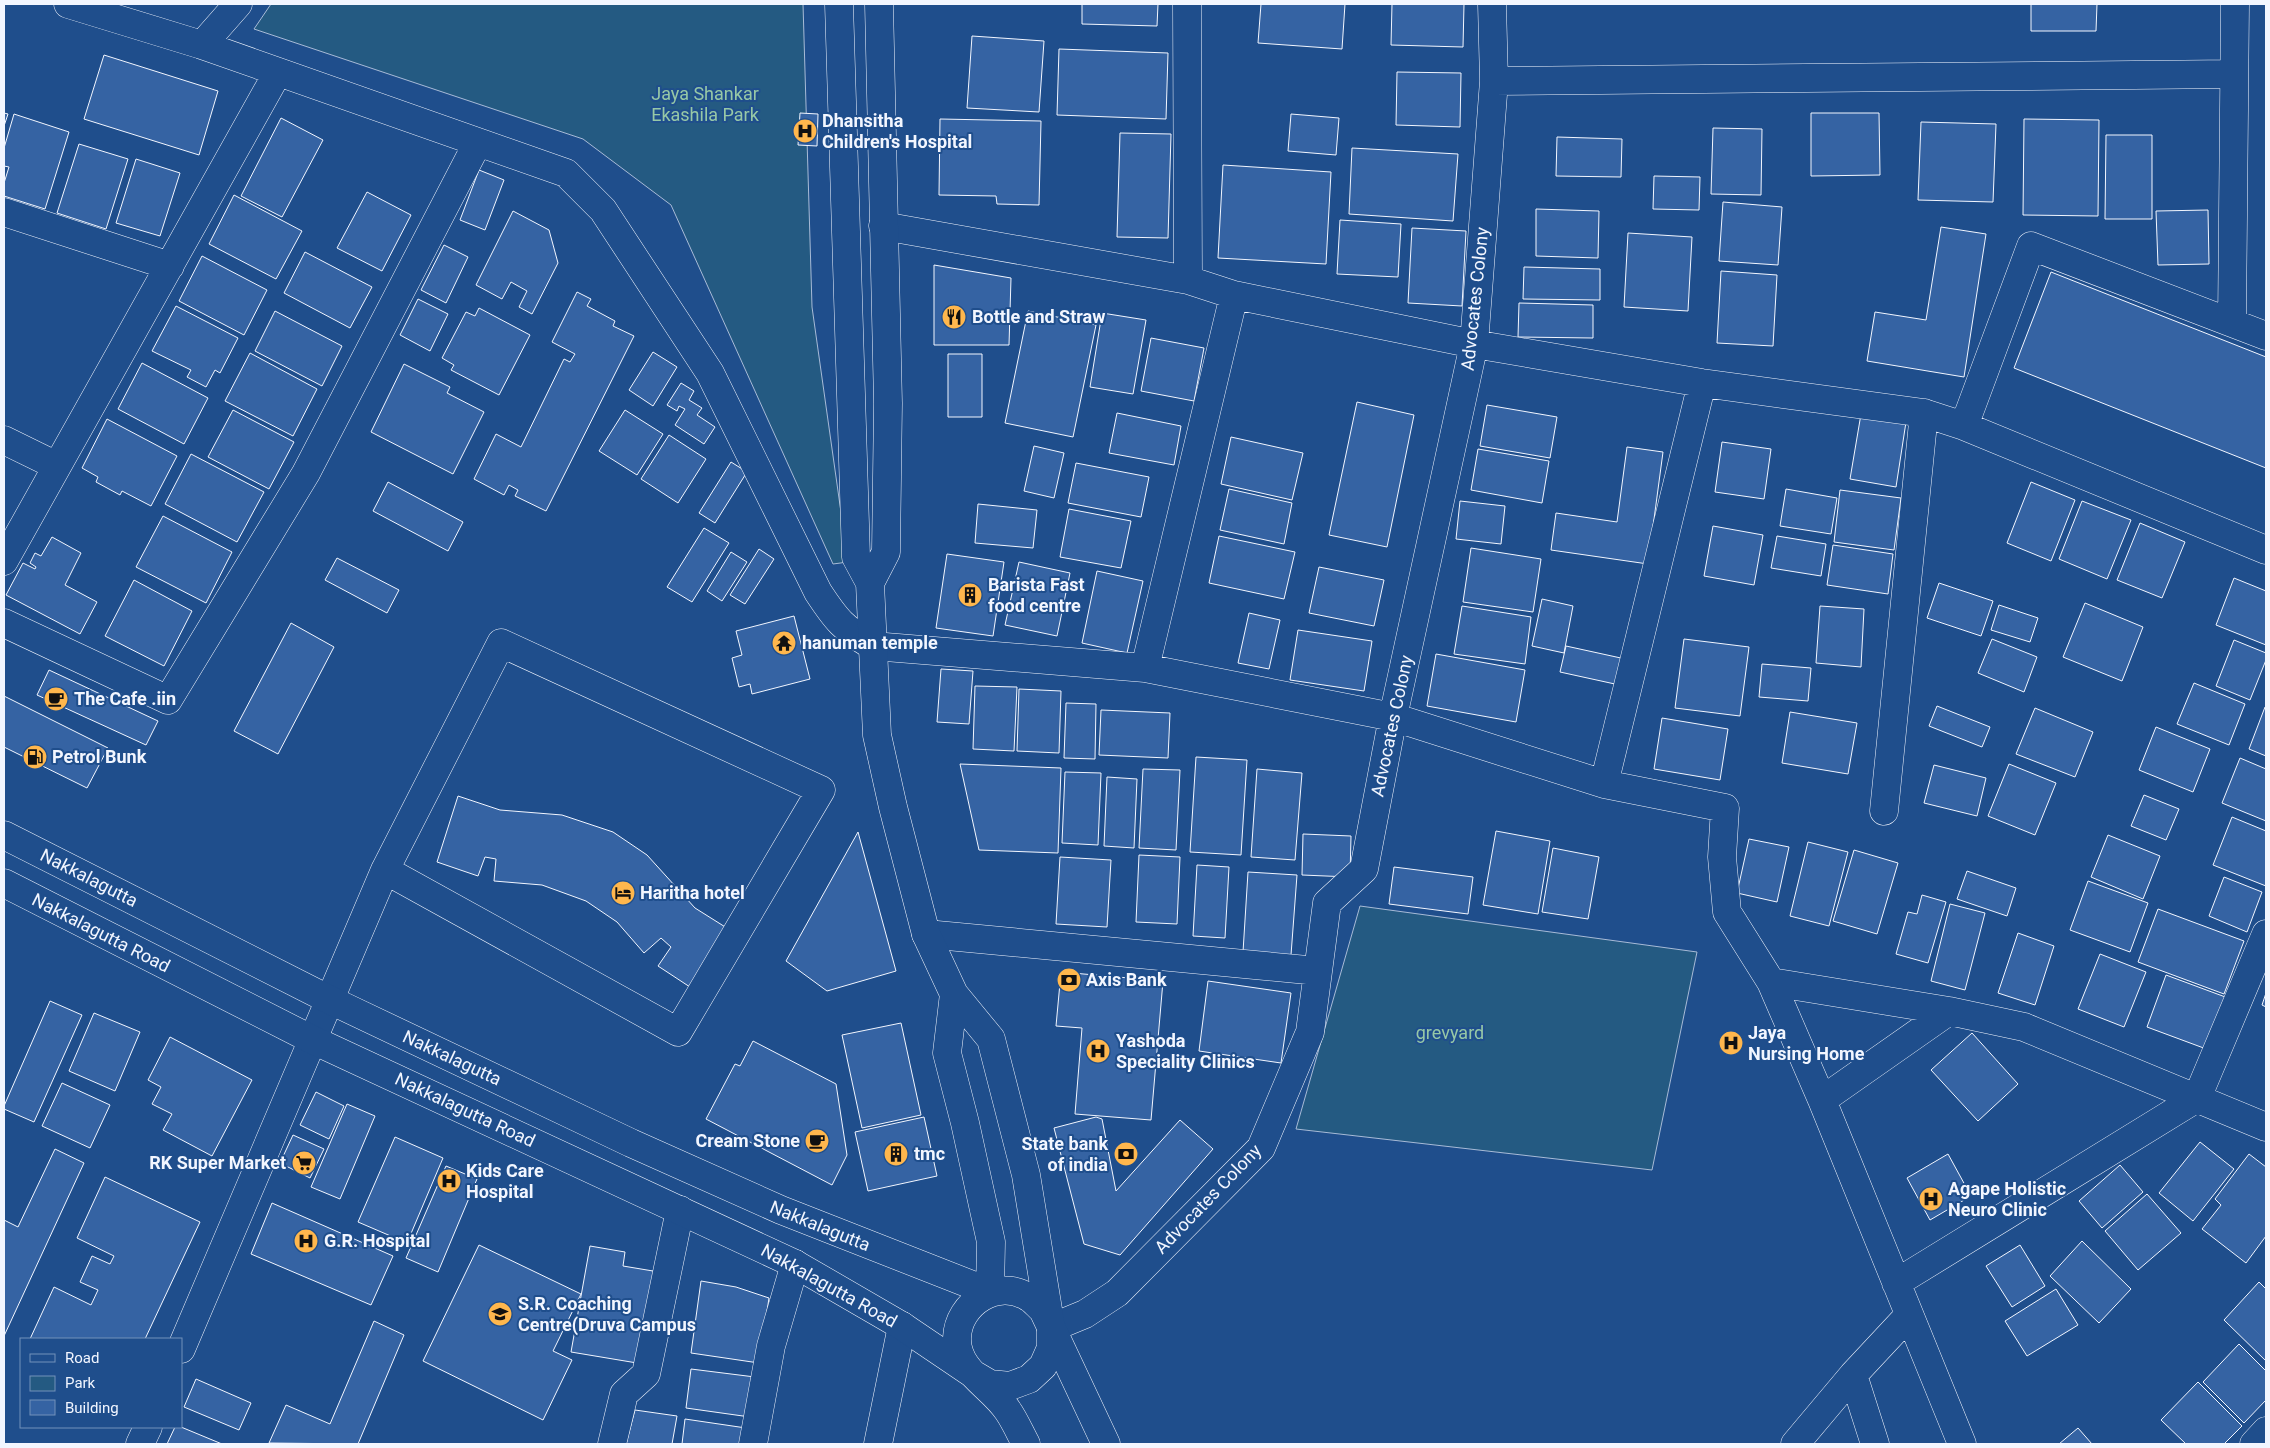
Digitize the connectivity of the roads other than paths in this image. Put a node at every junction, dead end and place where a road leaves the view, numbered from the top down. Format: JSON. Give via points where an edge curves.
{"nodes":[{"id":1,"x":68,"y":4,"type":"edge"},
{"id":2,"x":238,"y":4,"type":"edge"},
{"id":3,"x":839,"y":4,"type":"edge"},
{"id":4,"x":879,"y":4,"type":"edge"},
{"id":5,"x":1188,"y":4,"type":"edge"},
{"id":6,"x":1492,"y":4,"type":"edge"},
{"id":7,"x":2235,"y":4,"type":"edge"},
{"id":8,"x":202,"y":45,"type":"junction"},
{"id":9,"x":278,"y":72,"type":"junction"},
{"id":10,"x":2234,"y":74,"type":"junction"},
{"id":11,"x":1494,"y":81,"type":"junction"},
{"id":12,"x":478,"y":142,"type":"junction"},
{"id":13,"x":4,"y":212,"type":"edge"},
{"id":14,"x":883,"y":226,"type":"junction"},
{"id":15,"x":170,"y":266,"type":"junction"},
{"id":16,"x":1188,"y":280,"type":"junction"},
{"id":17,"x":1234,"y":295,"type":"junction"},
{"id":18,"x":2232,"y":322,"type":"junction"},
{"id":19,"x":2266,"y":336,"type":"edge"},
{"id":20,"x":1474,"y":344,"type":"junction"},
{"id":21,"x":1702,"y":384,"type":"junction"},
{"id":22,"x":1924,"y":413,"type":"junction"},
{"id":23,"x":1964,"y":426,"type":"junction"},
{"id":24,"x":4,"y":440,"type":"edge"},
{"id":25,"x":57,"y":466,"type":"junction"},
{"id":26,"x":2266,"y":550,"type":"edge"},
{"id":27,"x":4,"y":561,"type":"edge"},
{"id":28,"x":870,"y":583,"type":"junction"},
{"id":29,"x":4,"y":623,"type":"edge"},
{"id":30,"x":873,"y":646,"type":"junction"},
{"id":31,"x":1145,"y":668,"type":"junction"},
{"id":32,"x":1394,"y":717,"type":"junction"},
{"id":33,"x":1604,"y":784,"type":"junction"},
{"id":34,"x":1884,"y":811,"type":"dead end"},
{"id":35,"x":4,"y":835,"type":"edge"},
{"id":36,"x":385,"y":870,"type":"junction"},
{"id":37,"x":4,"y":884,"type":"edge"},
{"id":38,"x":926,"y":934,"type":"junction"},
{"id":39,"x":2266,"y":934,"type":"edge"},
{"id":40,"x":1318,"y":971,"type":"junction"},
{"id":41,"x":1771,"y":982,"type":"junction"},
{"id":42,"x":954,"y":994,"type":"junction"},
{"id":43,"x":330,"y":1000,"type":"junction"},
{"id":44,"x":1948,"y":1011,"type":"junction"},
{"id":45,"x":313,"y":1040,"type":"junction"},
{"id":46,"x":2197,"y":1098,"type":"junction"},
{"id":47,"x":1822,"y":1100,"type":"junction"},
{"id":48,"x":2266,"y":1127,"type":"edge"},
{"id":49,"x":680,"y":1210,"type":"junction"},
{"id":50,"x":795,"y":1264,"type":"junction"},
{"id":51,"x":1896,"y":1283,"type":"junction"},
{"id":52,"x":990,"y":1292,"type":"junction"},
{"id":53,"x":1910,"y":1315,"type":"junction"},
{"id":54,"x":902,"y":1326,"type":"junction"},
{"id":55,"x":1051,"y":1328,"type":"junction"},
{"id":56,"x":182,"y":1347,"type":"edge"},
{"id":57,"x":973,"y":1374,"type":"junction"},
{"id":58,"x":1853,"y":1374,"type":"junction"},
{"id":59,"x":148,"y":1428,"type":"edge"},
{"id":60,"x":2266,"y":1431,"type":"edge"},
{"id":61,"x":140,"y":1444,"type":"edge"},
{"id":62,"x":612,"y":1444,"type":"edge"},
{"id":63,"x":753,"y":1444,"type":"edge"},
{"id":64,"x":878,"y":1444,"type":"edge"},
{"id":65,"x":1026,"y":1444,"type":"edge"},
{"id":66,"x":1106,"y":1444,"type":"edge"},
{"id":67,"x":1795,"y":1444,"type":"edge"},
{"id":68,"x":1875,"y":1444,"type":"edge"},
{"id":69,"x":1962,"y":1444,"type":"edge"},
{"id":70,"x":2254,"y":1444,"type":"edge"}],
"edges":[{"from":1,"to":8,"type":"street"},
{"from":2,"to":8,"type":"street"},
{"from":3,"to":28,"type":"street","via":[[856,557]]},
{"from":4,"to":14,"type":"street"},
{"from":5,"to":16,"type":"street"},
{"from":6,"to":11,"type":"street","name":"Advocates Colony"},
{"from":7,"to":10,"type":"street"},
{"from":8,"to":9,"type":"street"},
{"from":9,"to":12,"type":"street"},
{"from":9,"to":15,"type":"street"},
{"from":10,"to":11,"type":"street"},
{"from":10,"to":18,"type":"street"},
{"from":11,"to":20,"type":"street","name":"Advocates Colony"},
{"from":12,"to":29,"type":"street","via":[[306,473],[168,700]]},
{"from":12,"to":30,"type":"street","via":[[566,172],[603,210],[710,373],[818,592],[846,629]]},
{"from":13,"to":15,"type":"street"},
{"from":14,"to":16,"type":"street"},
{"from":14,"to":28,"type":"street","via":[[888,403],[886,552]]},
{"from":15,"to":25,"type":"street"},
{"from":16,"to":17,"type":"street"},
{"from":17,"to":20,"type":"street"},
{"from":17,"to":31,"type":"street"},
{"from":18,"to":19,"type":"street"},
{"from":18,"to":23,"type":"street","via":[[2032,246]]},
{"from":20,"to":21,"type":"street"},
{"from":20,"to":32,"type":"street","name":"Advocates Colony"},
{"from":21,"to":22,"type":"street"},
{"from":21,"to":33,"type":"street"},
{"from":22,"to":23,"type":"street"},
{"from":22,"to":34,"type":"street"},
{"from":23,"to":26,"type":"street"},
{"from":24,"to":25,"type":"street"},
{"from":25,"to":27,"type":"street"},
{"from":28,"to":30,"type":"street"},
{"from":30,"to":31,"type":"street"},
{"from":30,"to":38,"type":"street","via":[[877,734]]},
{"from":31,"to":32,"type":"street"},
{"from":32,"to":33,"type":"street"},
{"from":32,"to":40,"type":"street","name":"Advocates Colony","via":[[1364,869],[1327,902]]},
{"from":33,"to":41,"type":"street","via":[[1725,808],[1722,857],[1727,912]]},
{"from":35,"to":43,"type":"street","name":"Nakkalagutta"},
{"from":36,"to":36,"type":"street","via":[[501,643],[820,790],[678,1032]]},
{"from":36,"to":43,"type":"street"},
{"from":37,"to":45,"type":"street","name":"Nakkalagutta Road"},
{"from":38,"to":40,"type":"street"},
{"from":38,"to":42,"type":"street"},
{"from":39,"to":46,"type":"street"},
{"from":40,"to":55,"type":"street","name":"Advocates Colony","via":[[1310,1032],[1261,1148],[1117,1293],[1085,1314]]},
{"from":41,"to":44,"type":"street"},
{"from":41,"to":47,"type":"street"},
{"from":42,"to":52,"type":"street","via":[[947,1053],[991,1242]]},
{"from":42,"to":55,"type":"street","via":[[991,1039],[1026,1175]]},
{"from":43,"to":45,"type":"street"},
{"from":43,"to":52,"type":"street","name":"Nakkalagutta","via":[[710,1179]]},
{"from":44,"to":46,"type":"street","via":[[2024,1027]]},
{"from":44,"to":47,"type":"street"},
{"from":45,"to":49,"type":"street","name":"Nakkalagutta Road"},
{"from":45,"to":56,"type":"street"},
{"from":46,"to":48,"type":"street"},
{"from":46,"to":51,"type":"street"},
{"from":47,"to":51,"type":"street"},
{"from":49,"to":50,"type":"street","name":"Nakkalagutta Road"},
{"from":49,"to":62,"type":"street","via":[[646,1374],[624,1394]]},
{"from":50,"to":54,"type":"street","name":"Nakkalagutta Road"},
{"from":50,"to":63,"type":"street","via":[[771,1346]]},
{"from":51,"to":53,"type":"street"},
{"from":52,"to":55,"type":"street","via":[[1009,1291],[1028,1297],[1043,1310]]},
{"from":52,"to":57,"type":"street","via":[[972,1303],[961,1319],[957,1338],[961,1358]]},
{"from":53,"to":58,"type":"street"},
{"from":53,"to":69,"type":"street"},
{"from":54,"to":57,"type":"street","name":"Nakkalagutta Road"},
{"from":54,"to":64,"type":"street"},
{"from":55,"to":57,"type":"street","via":[[1051,1348],[1043,1366],[1029,1379],[1010,1386],[990,1384]]},
{"from":55,"to":66,"type":"street"},
{"from":57,"to":65,"type":"street","via":[[1008,1410]]},
{"from":58,"to":67,"type":"street"},
{"from":58,"to":68,"type":"street"},
{"from":59,"to":61,"type":"street"},
{"from":60,"to":70,"type":"street"}]}
